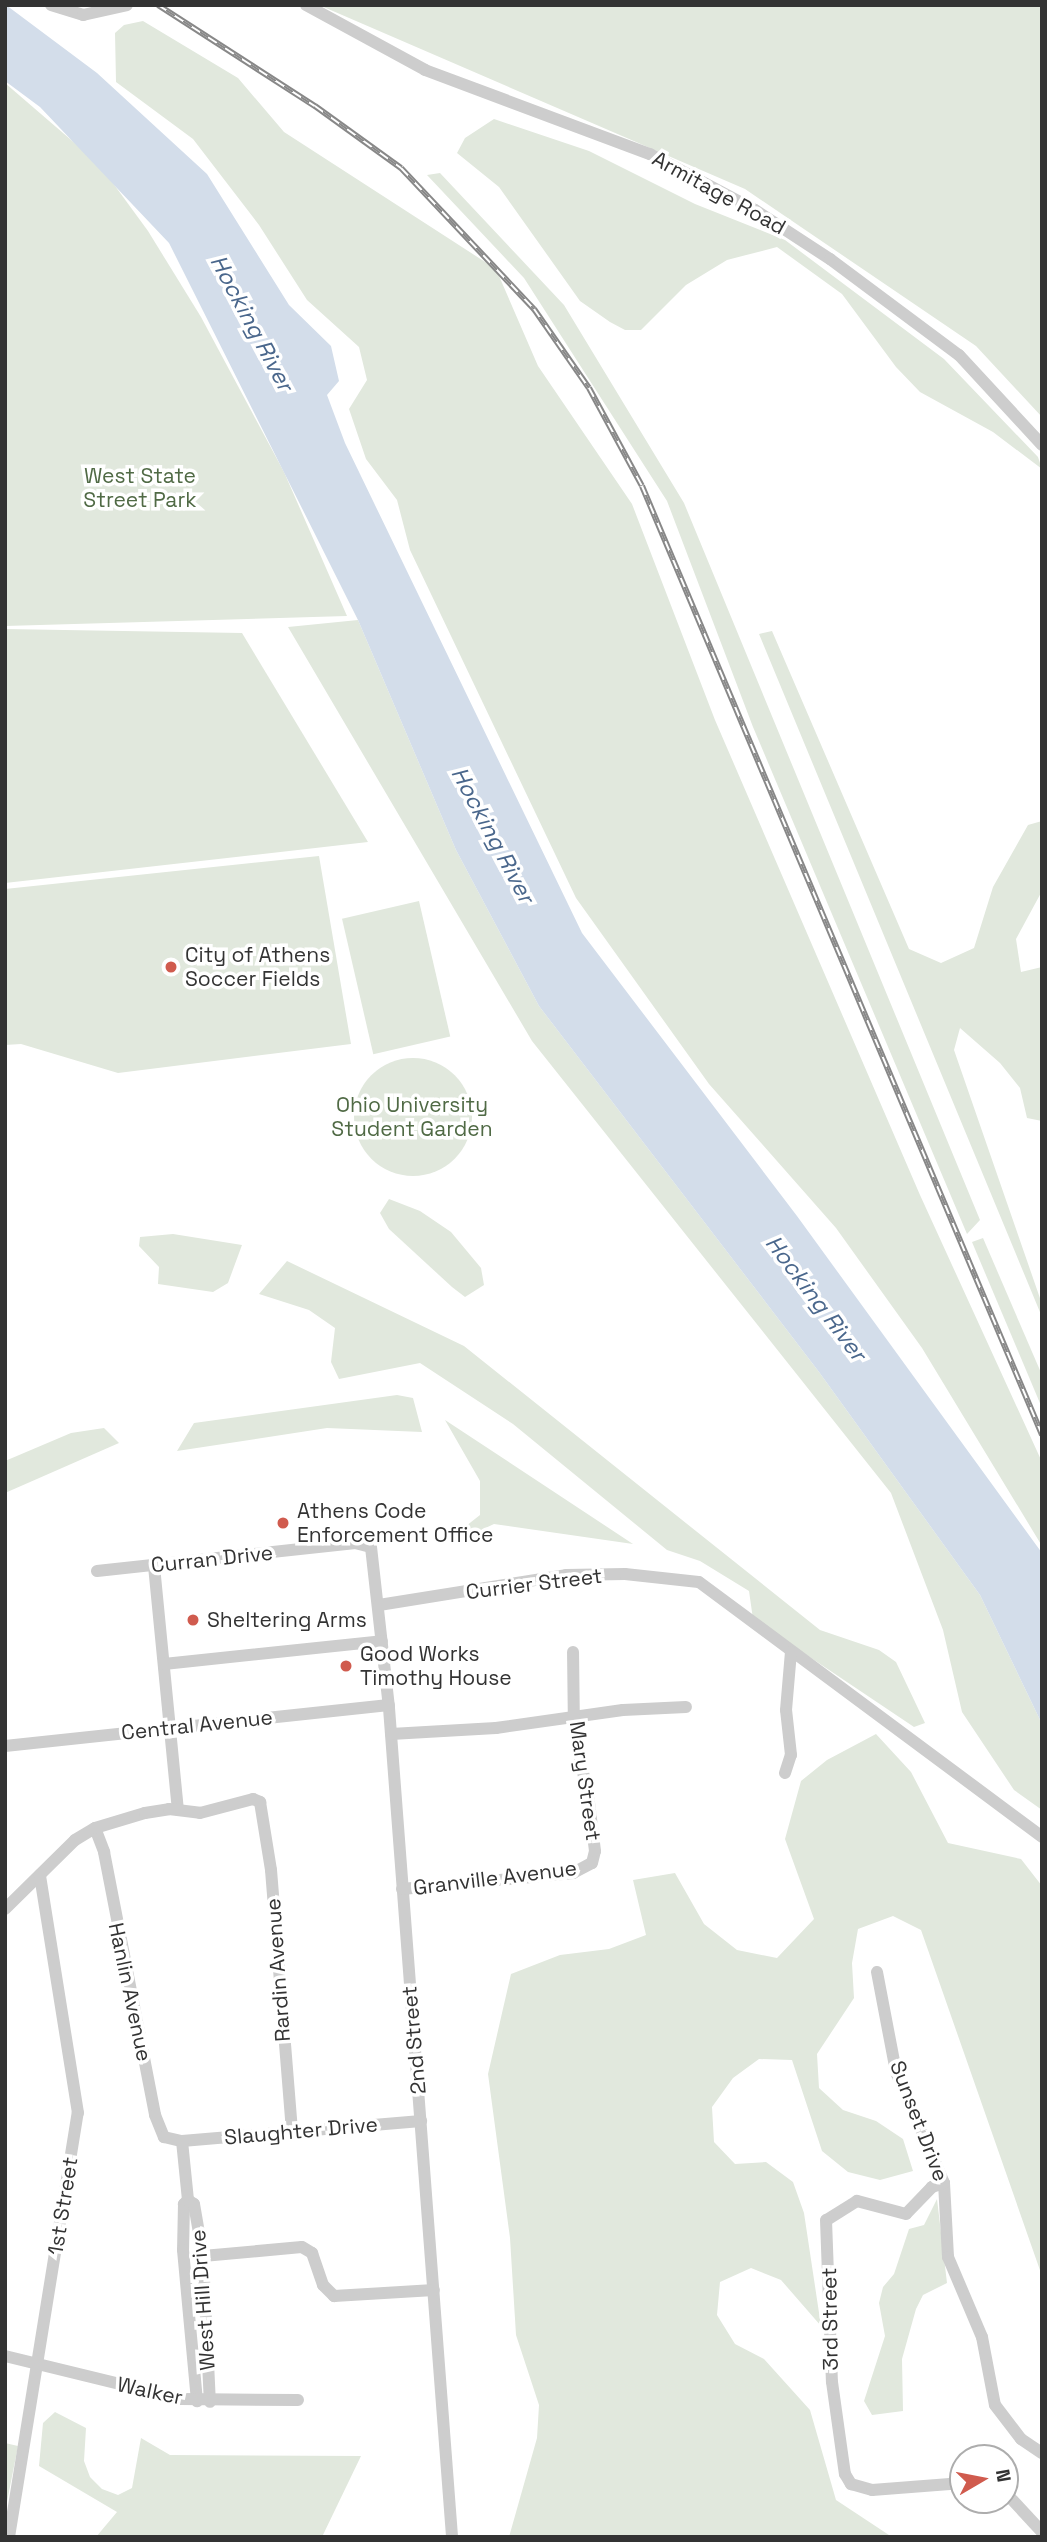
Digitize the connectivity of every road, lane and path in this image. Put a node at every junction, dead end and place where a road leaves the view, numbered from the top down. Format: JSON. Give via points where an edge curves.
{"nodes":[{"id":1,"x":51,"y":5,"type":"edge"},
{"id":2,"x":127,"y":5,"type":"edge"},
{"id":3,"x":306,"y":5,"type":"edge"},
{"id":4,"x":1042,"y":444,"type":"edge"},
{"id":5,"x":368,"y":1544,"type":"joint"},
{"id":6,"x":154,"y":1566,"type":"junction"},
{"id":7,"x":97,"y":1572,"type":"dead end"},
{"id":8,"x":379,"y":1605,"type":"junction"},
{"id":9,"x":383,"y":1641,"type":"junction"},
{"id":10,"x":573,"y":1652,"type":"dead end"},
{"id":11,"x":791,"y":1652,"type":"junction"},
{"id":12,"x":164,"y":1664,"type":"junction"},
{"id":13,"x":389,"y":1705,"type":"junction"},
{"id":14,"x":686,"y":1707,"type":"dead end"},
{"id":15,"x":575,"y":1717,"type":"junction"},
{"id":16,"x":170,"y":1728,"type":"junction"},
{"id":17,"x":391,"y":1734,"type":"junction"},
{"id":18,"x":5,"y":1746,"type":"edge"},
{"id":19,"x":785,"y":1773,"type":"dead end"},
{"id":20,"x":178,"y":1810,"type":"junction"},
{"id":21,"x":95,"y":1828,"type":"junction"},
{"id":22,"x":1042,"y":1837,"type":"edge"},
{"id":23,"x":588,"y":1867,"type":"joint"},
{"id":24,"x":40,"y":1875,"type":"junction"},
{"id":25,"x":402,"y":1889,"type":"junction"},
{"id":26,"x":5,"y":1909,"type":"edge"},
{"id":27,"x":877,"y":1972,"type":"dead end"},
{"id":28,"x":421,"y":2121,"type":"junction"},
{"id":29,"x":292,"y":2131,"type":"junction"},
{"id":30,"x":182,"y":2141,"type":"junction"},
{"id":31,"x":944,"y":2183,"type":"junction"},
{"id":32,"x":188,"y":2200,"type":"junction"},
{"id":33,"x":203,"y":2256,"type":"junction"},
{"id":34,"x":434,"y":2290,"type":"junction"},
{"id":35,"x":5,"y":2356,"type":"edge"},
{"id":36,"x":39,"y":2365,"type":"junction"},
{"id":37,"x":298,"y":2400,"type":"dead end"},
{"id":38,"x":204,"y":2402,"type":"junction"},
{"id":39,"x":1042,"y":2454,"type":"edge"},
{"id":40,"x":949,"y":2483,"type":"edge"},
{"id":41,"x":1019,"y":2508,"type":"edge"},
{"id":42,"x":1041,"y":2533,"type":"edge"},
{"id":43,"x":9,"y":2537,"type":"edge"},
{"id":44,"x":452,"y":2537,"type":"edge"}],
"edges":[{"from":1,"to":2,"type":"street","via":[[83,15]]},
{"from":3,"to":4,"type":"street","name":"Armitage Road","via":[[425,70],[650,153],[755,210],[830,259],[959,355]]},
{"from":5,"to":6,"type":"street","name":"Curran Drive"},
{"from":5,"to":8,"type":"street","name":"2nd Street"},
{"from":6,"to":7,"type":"street","name":"Curran Drive"},
{"from":6,"to":12,"type":"street"},
{"from":8,"to":9,"type":"street","name":"2nd Street"},
{"from":8,"to":11,"type":"street","name":"Currier Street","via":[[566,1575],[684,1578],[724,1597]]},
{"from":9,"to":12,"type":"street"},
{"from":9,"to":13,"type":"street","name":"2nd Street"},
{"from":10,"to":15,"type":"street","name":"Mary Street"},
{"from":11,"to":19,"type":"street","via":[[786,1710],[791,1755]]},
{"from":11,"to":22,"type":"street","name":"Currier Street","via":[[915,1738]]},
{"from":12,"to":16,"type":"street"},
{"from":13,"to":16,"type":"street","name":"Central Avenue"},
{"from":13,"to":17,"type":"street","name":"2nd Street"},
{"from":14,"to":15,"type":"street"},
{"from":15,"to":17,"type":"street","via":[[496,1728]]},
{"from":15,"to":23,"type":"street","name":"Mary Street","via":[[595,1851]]},
{"from":16,"to":18,"type":"street","name":"Central Avenue"},
{"from":16,"to":20,"type":"street"},
{"from":17,"to":25,"type":"street","name":"2nd Street"},
{"from":20,"to":21,"type":"street","via":[[129,1816]]},
{"from":20,"to":29,"type":"street","name":"Rardin Avenue","via":[[200,1814],[253,1799],[265,1809]]},
{"from":21,"to":24,"type":"street","via":[[75,1840]]},
{"from":21,"to":30,"type":"street","name":"Hanlin Avenue","via":[[104,1852],[158,2127],[164,2137]]},
{"from":23,"to":25,"type":"street","name":"Granville Avenue","via":[[573,1873]]},
{"from":24,"to":26,"type":"street"},
{"from":24,"to":36,"type":"street","name":"1st Street","via":[[78,2113]]},
{"from":25,"to":28,"type":"street","name":"2nd Street"},
{"from":27,"to":31,"type":"street","name":"Sunset Drive","via":[[896,2072]]},
{"from":28,"to":29,"type":"street","name":"Slaughter Drive"},
{"from":28,"to":34,"type":"street","name":"2nd Street"},
{"from":29,"to":30,"type":"street","name":"Slaughter Drive"},
{"from":30,"to":32,"type":"street","name":"West Hill Drive"},
{"from":31,"to":39,"type":"street","name":"Sunset Drive","via":[[948,2257],[982,2337],[995,2405],[1021,2439]]},
{"from":31,"to":40,"type":"street","name":"3rd Street","via":[[932,2187],[906,2214],[857,2201],[826,2220],[832,2382],[845,2474],[851,2484],[864,2489]]},
{"from":32,"to":33,"type":"street","name":"West Hill Drive","via":[[194,2204]]},
{"from":32,"to":38,"type":"street","name":"West Hill Drive","via":[[182,2229]]},
{"from":33,"to":34,"type":"street","via":[[302,2247],[312,2253],[323,2285],[334,2296]]},
{"from":33,"to":38,"type":"street","name":"West Hill Drive"},
{"from":34,"to":44,"type":"street","name":"2nd Street"},
{"from":35,"to":36,"type":"street","name":"Walker"},
{"from":36,"to":38,"type":"street","name":"Walker"},
{"from":36,"to":43,"type":"street","name":"1st Street"},
{"from":37,"to":38,"type":"street","name":"Walker"},
{"from":41,"to":42,"type":"street"}]}
